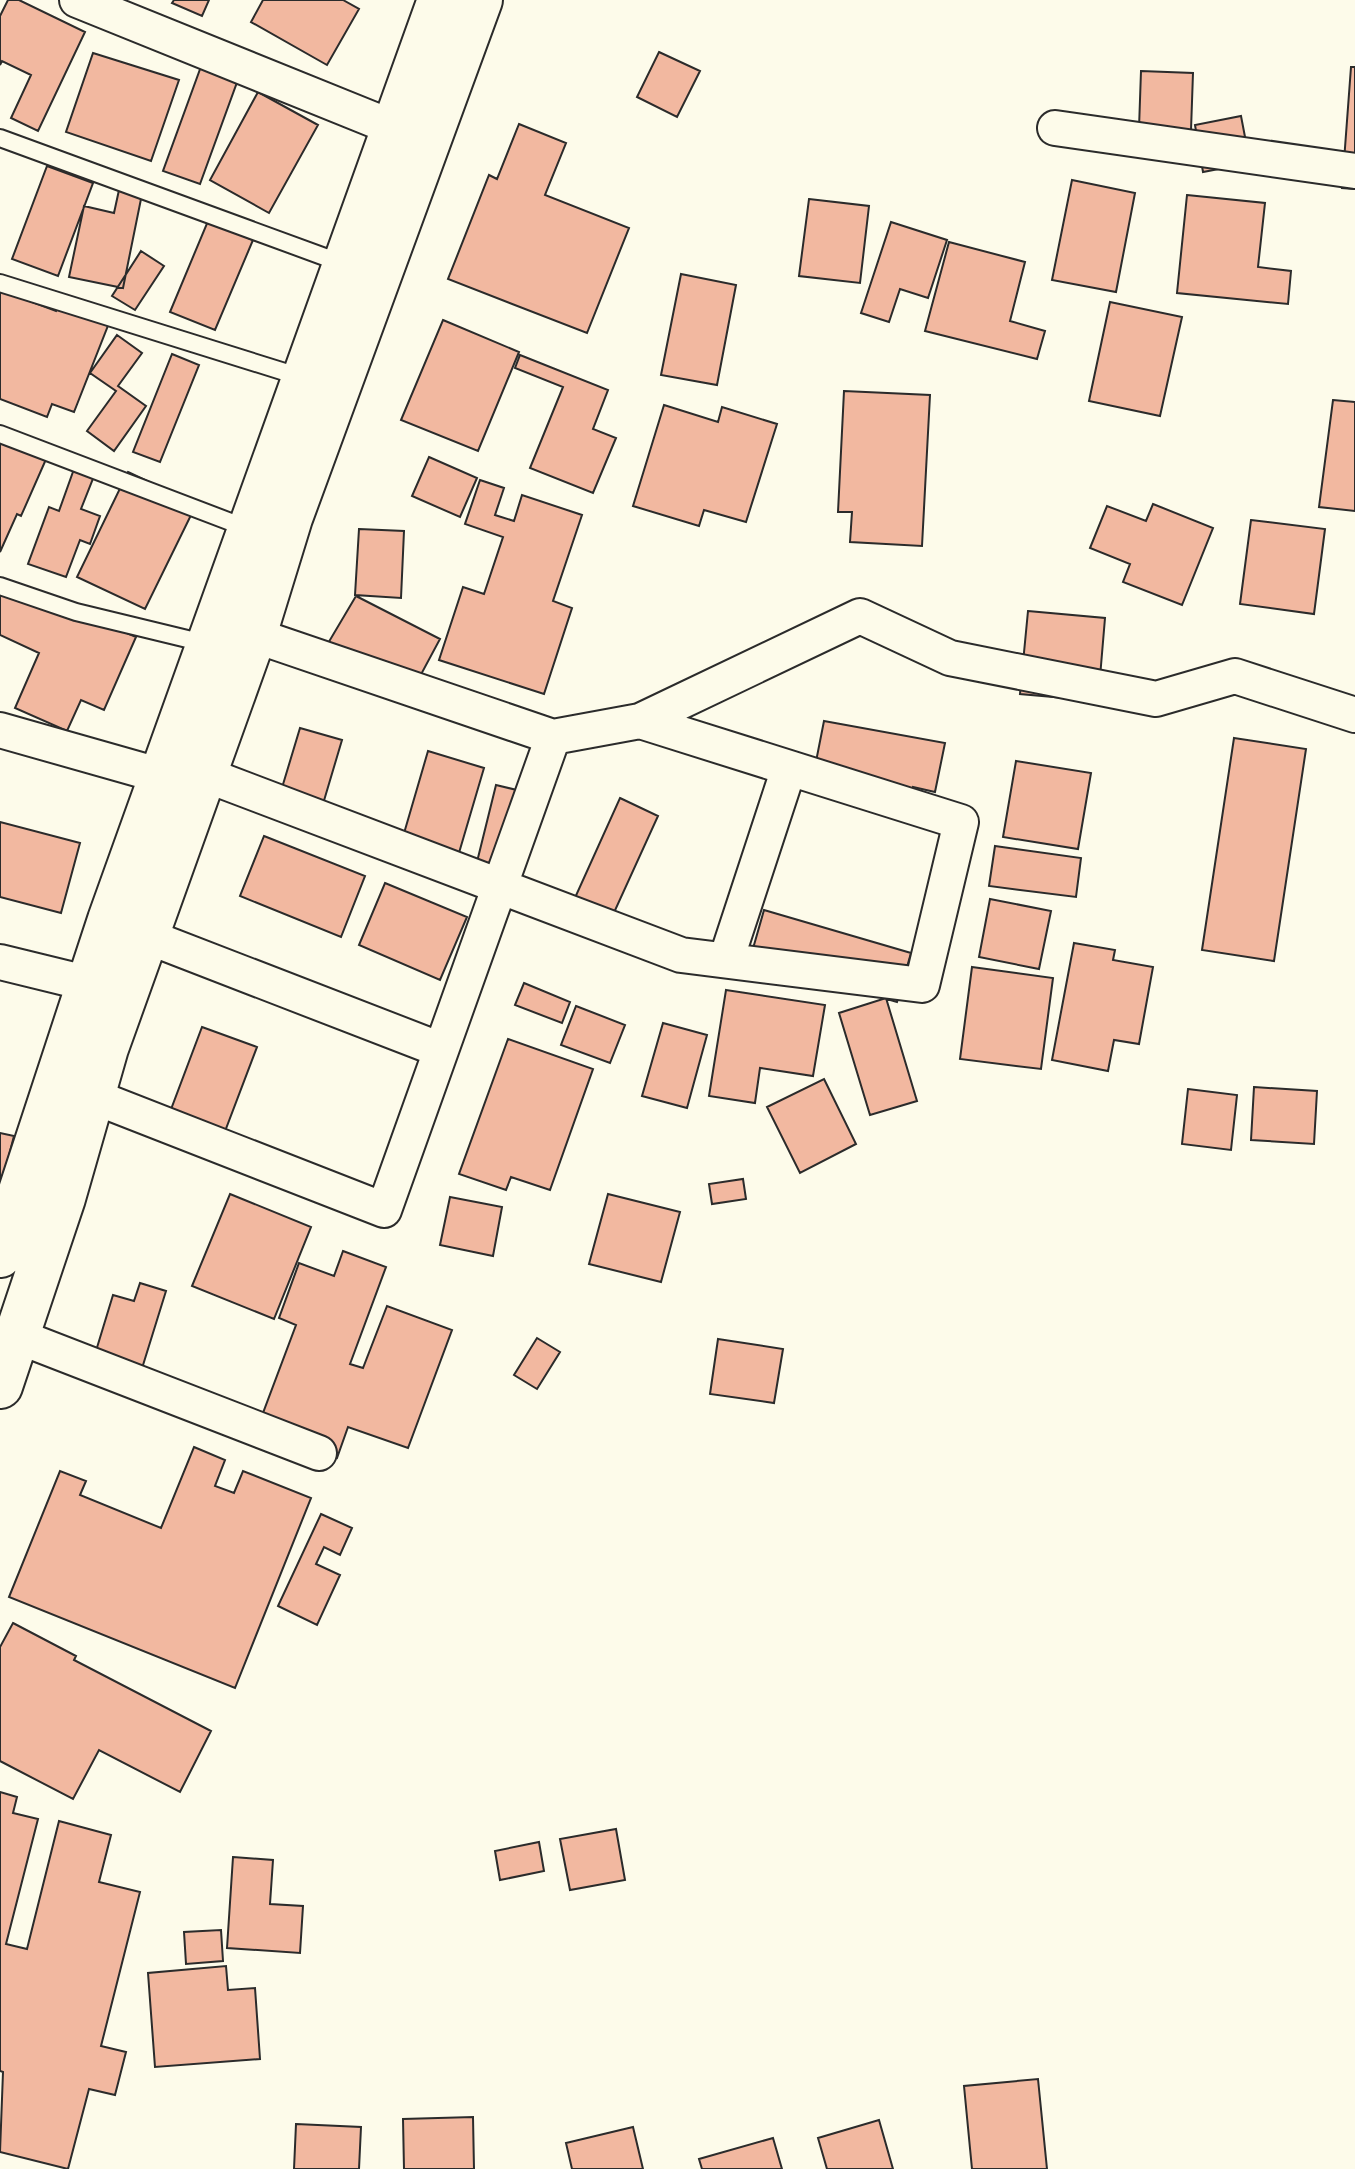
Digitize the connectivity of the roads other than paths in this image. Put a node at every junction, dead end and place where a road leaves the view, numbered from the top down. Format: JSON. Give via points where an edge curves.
{"nodes":[{"id":1,"x":77,"y":0,"type":"edge"},
{"id":2,"x":440,"y":0,"type":"edge"},
{"id":3,"x":480,"y":0,"type":"edge"},
{"id":4,"x":394,"y":128,"type":"junction"},
{"id":5,"x":1055,"y":128,"type":"dead end"},
{"id":6,"x":0,"y":138,"type":"edge"},
{"id":7,"x":1355,"y":171,"type":"edge"},
{"id":8,"x":345,"y":264,"type":"junction"},
{"id":9,"x":0,"y":283,"type":"edge"},
{"id":10,"x":304,"y":378,"type":"junction"},
{"id":11,"x":0,"y":434,"type":"edge"},
{"id":12,"x":250,"y":530,"type":"junction"},
{"id":13,"x":0,"y":586,"type":"edge"},
{"id":14,"x":254,"y":635,"type":"junction"},
{"id":15,"x":209,"y":644,"type":"junction"},
{"id":16,"x":1355,"y":715,"type":"edge"},
{"id":17,"x":640,"y":721,"type":"junction"},
{"id":18,"x":0,"y":730,"type":"edge"},
{"id":19,"x":553,"y":737,"type":"junction"},
{"id":20,"x":789,"y":768,"type":"junction"},
{"id":21,"x":183,"y":775,"type":"junction"},
{"id":22,"x":500,"y":886,"type":"junction"},
{"id":23,"x":146,"y":936,"type":"junction"},
{"id":24,"x":726,"y":960,"type":"junction"},
{"id":25,"x":0,"y":962,"type":"edge"},
{"id":26,"x":90,"y":984,"type":"junction"},
{"id":27,"x":441,"y":1050,"type":"junction"},
{"id":28,"x":92,"y":1096,"type":"junction"},
{"id":29,"x":0,"y":1255,"type":"edge"},
{"id":30,"x":17,"y":1336,"type":"junction"},
{"id":31,"x":0,"y":1386,"type":"edge"},
{"id":32,"x":319,"y":1453,"type":"dead end"}],
"edges":[{"from":1,"to":4,"type":"street"},
{"from":2,"to":4,"type":"main road"},
{"from":3,"to":14,"type":"main road","via":[[290,518]]},
{"from":4,"to":8,"type":"main road"},
{"from":5,"to":7,"type":"street"},
{"from":6,"to":8,"type":"lane"},
{"from":8,"to":10,"type":"main road"},
{"from":9,"to":10,"type":"lane"},
{"from":10,"to":12,"type":"main road"},
{"from":11,"to":12,"type":"lane"},
{"from":12,"to":15,"type":"main road"},
{"from":13,"to":15,"type":"lane","via":[[76,612]]},
{"from":14,"to":19,"type":"street"},
{"from":14,"to":21,"type":"main road"},
{"from":15,"to":21,"type":"main road"},
{"from":16,"to":17,"type":"street","via":[[1235,676],[1156,699],[950,658],[860,616]]},
{"from":17,"to":19,"type":"street"},
{"from":17,"to":20,"type":"street"},
{"from":18,"to":21,"type":"street"},
{"from":19,"to":22,"type":"street"},
{"from":20,"to":24,"type":"street"},
{"from":20,"to":24,"type":"street","via":[[961,822],[922,985]]},
{"from":21,"to":22,"type":"street"},
{"from":21,"to":23,"type":"main road"},
{"from":21,"to":26,"type":"main road"},
{"from":22,"to":24,"type":"street","via":[[681,955]]},
{"from":22,"to":27,"type":"street"},
{"from":23,"to":27,"type":"street"},
{"from":23,"to":28,"type":"main road"},
{"from":25,"to":26,"type":"street"},
{"from":26,"to":29,"type":"main road"},
{"from":27,"to":28,"type":"street","via":[[384,1210]]},
{"from":28,"to":30,"type":"main road"},
{"from":30,"to":31,"type":"main road"},
{"from":30,"to":32,"type":"street"}]}
